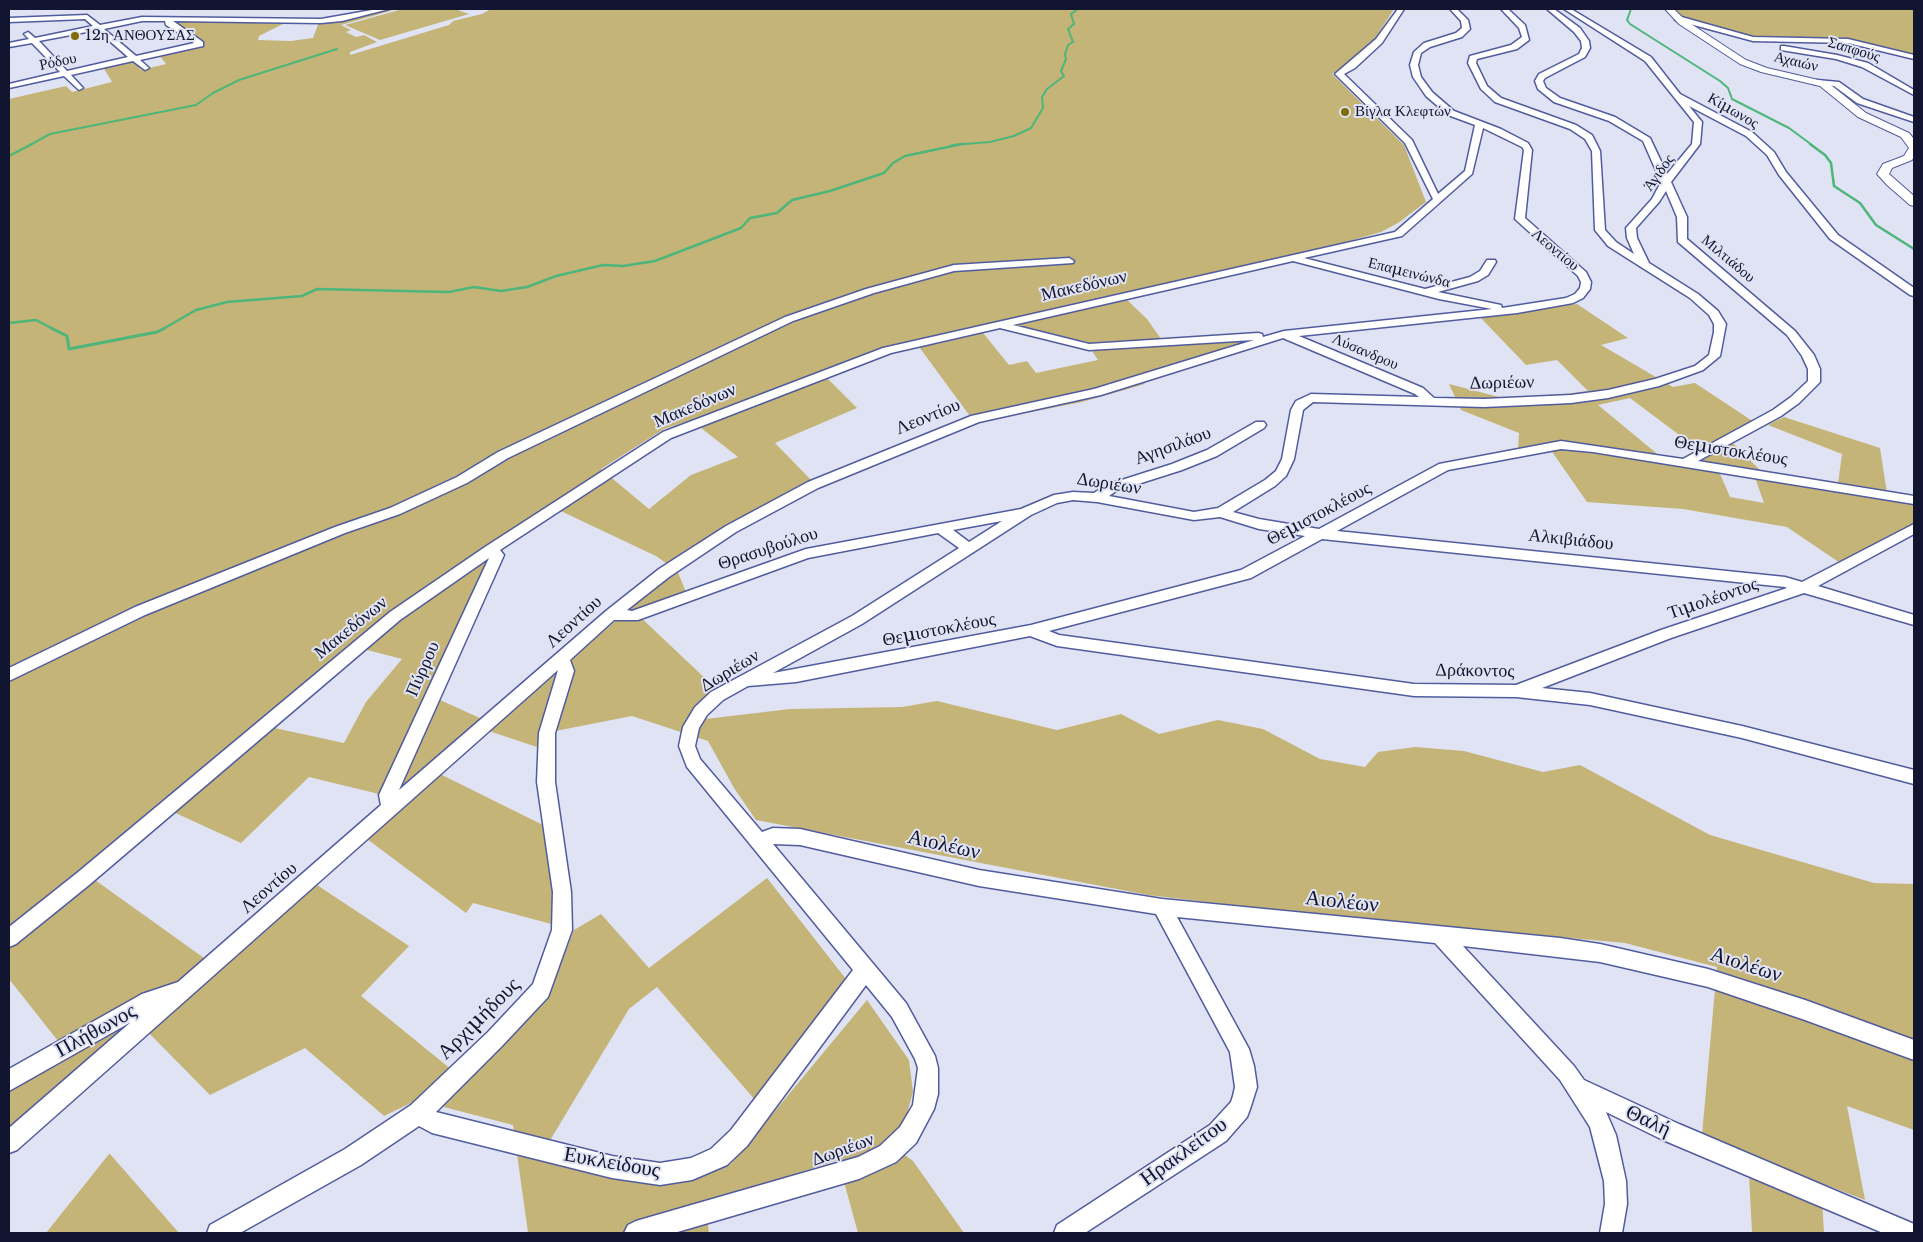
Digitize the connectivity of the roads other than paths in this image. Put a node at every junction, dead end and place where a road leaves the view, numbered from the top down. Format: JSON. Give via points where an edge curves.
{"nodes":[{"id":1,"x":58,"y":9,"type":"edge"},
{"id":2,"x":386,"y":9,"type":"edge"},
{"id":3,"x":1401,"y":9,"type":"edge"},
{"id":4,"x":1453,"y":9,"type":"edge"},
{"id":5,"x":1504,"y":9,"type":"edge"},
{"id":6,"x":1550,"y":9,"type":"edge"},
{"id":7,"x":1568,"y":9,"type":"edge"},
{"id":8,"x":1669,"y":9,"type":"edge"},
{"id":9,"x":308,"y":10,"type":"dead end"},
{"id":10,"x":246,"y":12,"type":"dead end"},
{"id":11,"x":13,"y":17,"type":"edge"},
{"id":12,"x":57,"y":17,"type":"junction"},
{"id":13,"x":1678,"y":18,"type":"junction"},
{"id":14,"x":169,"y":20,"type":"junction"},
{"id":15,"x":240,"y":21,"type":"junction"},
{"id":16,"x":304,"y":21,"type":"junction"},
{"id":17,"x":97,"y":27,"type":"junction"},
{"id":18,"x":1742,"y":36,"type":"junction"},
{"id":19,"x":32,"y":40,"type":"junction"},
{"id":20,"x":1788,"y":41,"type":"junction"},
{"id":21,"x":9,"y":45,"type":"edge"},
{"id":22,"x":1780,"y":47,"type":"junction"},
{"id":23,"x":1914,"y":57,"type":"edge"},
{"id":24,"x":134,"y":59,"type":"junction"},
{"id":25,"x":145,"y":68,"type":"dead end"},
{"id":26,"x":64,"y":74,"type":"junction"},
{"id":27,"x":1817,"y":82,"type":"junction"},
{"id":28,"x":9,"y":86,"type":"edge"},
{"id":29,"x":79,"y":88,"type":"dead end"},
{"id":30,"x":1914,"y":93,"type":"edge"},
{"id":31,"x":1677,"y":96,"type":"junction"},
{"id":32,"x":1914,"y":120,"type":"edge"},
{"id":33,"x":1480,"y":124,"type":"junction"},
{"id":34,"x":1914,"y":148,"type":"edge"},
{"id":35,"x":1666,"y":182,"type":"junction"},
{"id":36,"x":1439,"y":200,"type":"junction"},
{"id":37,"x":1914,"y":202,"type":"edge"},
{"id":38,"x":1294,"y":259,"type":"junction"},
{"id":39,"x":1069,"y":261,"type":"dead end"},
{"id":40,"x":1491,"y":262,"type":"dead end"},
{"id":41,"x":1645,"y":266,"type":"junction"},
{"id":42,"x":1425,"y":293,"type":"junction"},
{"id":43,"x":1914,"y":293,"type":"edge"},
{"id":44,"x":1517,"y":310,"type":"junction"},
{"id":45,"x":1000,"y":324,"type":"junction"},
{"id":46,"x":1284,"y":334,"type":"junction"},
{"id":47,"x":1431,"y":402,"type":"junction"},
{"id":48,"x":1260,"y":425,"type":"dead end"},
{"id":49,"x":1685,"y":463,"type":"junction"},
{"id":50,"x":1097,"y":498,"type":"junction"},
{"id":51,"x":1914,"y":500,"type":"edge"},
{"id":52,"x":1026,"y":512,"type":"junction"},
{"id":53,"x":1221,"y":512,"type":"junction"},
{"id":54,"x":940,"y":528,"type":"junction"},
{"id":55,"x":1914,"y":528,"type":"edge"},
{"id":56,"x":1322,"y":534,"type":"junction"},
{"id":57,"x":970,"y":549,"type":"junction"},
{"id":58,"x":490,"y":550,"type":"junction"},
{"id":59,"x":1805,"y":587,"type":"junction"},
{"id":60,"x":611,"y":615,"type":"junction"},
{"id":61,"x":1914,"y":620,"type":"edge"},
{"id":62,"x":1031,"y":630,"type":"junction"},
{"id":63,"x":562,"y":660,"type":"junction"},
{"id":64,"x":9,"y":675,"type":"edge"},
{"id":65,"x":742,"y":682,"type":"junction"},
{"id":66,"x":1516,"y":691,"type":"junction"},
{"id":67,"x":1914,"y":777,"type":"edge"},
{"id":68,"x":391,"y":809,"type":"junction"},
{"id":69,"x":757,"y":841,"type":"junction"},
{"id":70,"x":1162,"y":907,"type":"junction"},
{"id":71,"x":1440,"y":936,"type":"junction"},
{"id":72,"x":9,"y":938,"type":"edge"},
{"id":73,"x":866,"y":969,"type":"junction"},
{"id":74,"x":186,"y":988,"type":"junction"},
{"id":75,"x":1914,"y":1050,"type":"edge"},
{"id":76,"x":9,"y":1080,"type":"edge"},
{"id":77,"x":1578,"y":1088,"type":"junction"},
{"id":78,"x":419,"y":1113,"type":"junction"},
{"id":79,"x":9,"y":1142,"type":"edge"},
{"id":80,"x":218,"y":1233,"type":"edge"},
{"id":81,"x":636,"y":1233,"type":"edge"},
{"id":82,"x":1065,"y":1233,"type":"edge"},
{"id":83,"x":1611,"y":1233,"type":"edge"},
{"id":84,"x":1908,"y":1233,"type":"edge"}],
"edges":[{"from":1,"to":12,"type":"street"},
{"from":2,"to":16,"type":"street","via":[[342,19]]},
{"from":3,"to":36,"type":"street","via":[[1379,41],[1339,74],[1409,142],[1433,194]]},
{"from":4,"to":33,"type":"street","name":"Λεοντίου","via":[[1464,20],[1466,30],[1421,49],[1414,61],[1415,71],[1422,86],[1446,109]]},
{"from":5,"to":41,"type":"street","name":"Δωριέων","via":[[1522,27],[1526,38],[1514,47],[1474,58],[1472,64],[1484,87],[1504,103],[1573,127],[1589,137],[1596,150],[1600,230],[1612,244]]},
{"from":6,"to":35,"type":"street","name":"Μιλτιάδου","via":[[1577,30],[1586,48],[1582,56],[1542,76],[1539,81],[1542,89],[1557,100],[1607,117],[1644,137]]},
{"from":7,"to":31,"type":"street","name":"Κίμωνος","via":[[1648,59]]},
{"from":8,"to":13,"type":"main road","name":"Αχαιών"},
{"from":9,"to":16,"type":"street"},
{"from":10,"to":15,"type":"street"},
{"from":11,"to":12,"type":"street"},
{"from":11,"to":19,"type":"street"},
{"from":12,"to":17,"type":"street","via":[[87,17]]},
{"from":13,"to":18,"type":"street"},
{"from":13,"to":27,"type":"main road","name":"Αχαιών","via":[[1748,64]]},
{"from":14,"to":15,"type":"street"},
{"from":14,"to":17,"type":"street","via":[[142,19]]},
{"from":14,"to":24,"type":"street","name":"Ρόδου","via":[[200,44]]},
{"from":15,"to":16,"type":"street"},
{"from":17,"to":19,"type":"street"},
{"from":17,"to":24,"type":"street"},
{"from":18,"to":20,"type":"street"},
{"from":18,"to":22,"type":"street","name":"Σαπφούς"},
{"from":19,"to":21,"type":"street"},
{"from":19,"to":26,"type":"street"},
{"from":20,"to":22,"type":"street"},
{"from":20,"to":23,"type":"street","via":[[1848,40]]},
{"from":22,"to":30,"type":"street","name":"Σαπφούς","via":[[1865,65]]},
{"from":24,"to":25,"type":"street"},
{"from":24,"to":26,"type":"street","name":"Ρόδου"},
{"from":26,"to":28,"type":"street","name":"Ρόδου"},
{"from":26,"to":29,"type":"street"},
{"from":27,"to":32,"type":"street","via":[[1836,84],[1860,101]]},
{"from":27,"to":34,"type":"main road","name":"Αχαιών","via":[[1862,115],[1902,133]]},
{"from":31,"to":35,"type":"street","name":"Άγιδος","via":[[1697,120],[1699,129],[1694,149]]},
{"from":31,"to":43,"type":"street","name":"Κίμωνος","via":[[1749,134],[1771,154],[1834,237]]},
{"from":33,"to":36,"type":"street","name":"Μακεδόνων","via":[[1471,169]]},
{"from":33,"to":44,"type":"street","name":"Λεοντίου","via":[[1513,137],[1527,148],[1520,219],[1577,269],[1586,282],[1582,294],[1574,299]]},
{"from":34,"to":37,"type":"main road","name":"Αχαιών","via":[[1908,158],[1887,166],[1883,174]]},
{"from":35,"to":41,"type":"street","name":"Άγιδος","via":[[1656,200],[1630,231]]},
{"from":35,"to":49,"type":"street","name":"Μιλτιάδου","via":[[1683,223],[1682,240],[1791,333],[1808,355],[1815,378],[1806,391],[1777,412]]},
{"from":36,"to":38,"type":"street","name":"Μακεδόνων","via":[[1398,234]]},
{"from":38,"to":42,"type":"street","name":"Επαμεινώνδα"},
{"from":38,"to":45,"type":"street","name":"Μακεδόνων"},
{"from":39,"to":64,"type":"street","via":[[954,268],[870,291],[789,319],[504,455],[462,480],[394,511],[140,611]]},
{"from":40,"to":42,"type":"street","via":[[1480,276]]},
{"from":41,"to":47,"type":"street","name":"Δωριέων","via":[[1694,296],[1718,319],[1717,348],[1705,365],[1653,383],[1588,397],[1502,403]]},
{"from":42,"to":44,"type":"street","name":"Επαμεινώνδα"},
{"from":44,"to":46,"type":"street","name":"Λεοντίου"},
{"from":45,"to":46,"type":"street","name":"Λεοντίου","via":[[1089,346]]},
{"from":45,"to":58,"type":"street","name":"Μακεδόνων","via":[[887,350],[667,436]]},
{"from":46,"to":47,"type":"street","name":"Λύσανδρου","via":[[1420,391]]},
{"from":46,"to":60,"type":"street","name":"Λεοντίου","via":[[1097,392],[974,419],[813,486],[731,529],[664,573]]},
{"from":47,"to":53,"type":"street","name":"Δωριέων","via":[[1319,397],[1305,400],[1294,416],[1288,459],[1281,473]]},
{"from":48,"to":50,"type":"street","name":"Αγησιλάου","via":[[1212,453],[1111,488]]},
{"from":49,"to":51,"type":"street","name":"Θεμιστοκλέους"},
{"from":49,"to":56,"type":"street","name":"Θεμιστοκλέους","via":[[1577,445],[1473,460],[1444,467]]},
{"from":50,"to":52,"type":"street","name":"Δωριέων","via":[[1064,497]]},
{"from":50,"to":53,"type":"street","name":"Δωριέων","via":[[1181,515]]},
{"from":52,"to":54,"type":"street","name":"Θρασυβούλου"},
{"from":52,"to":57,"type":"street","name":"Δωριέων"},
{"from":53,"to":56,"type":"street","name":"Αλκιβιάδου","via":[[1236,520]]},
{"from":54,"to":57,"type":"street"},
{"from":54,"to":60,"type":"street","name":"Θρασυβούλου","via":[[806,554],[633,616]]},
{"from":55,"to":59,"type":"street","name":"Τιμολέοντος"},
{"from":56,"to":59,"type":"street","name":"Αλκιβιάδου","via":[[1752,577]]},
{"from":56,"to":62,"type":"street","name":"Θεμιστοκλέους","via":[[1246,574]]},
{"from":57,"to":65,"type":"street","name":"Δωριέων","via":[[857,620]]},
{"from":58,"to":68,"type":"street","name":"Πύρρου","via":[[497,555],[388,795]]},
{"from":58,"to":72,"type":"street","name":"Μακεδόνων","via":[[395,616]]},
{"from":59,"to":61,"type":"street","name":"Αλκιβιάδου"},
{"from":59,"to":66,"type":"street","name":"Τιμολέοντος","via":[[1666,634]]},
{"from":60,"to":63,"type":"street","name":"Λεοντίου"},
{"from":62,"to":65,"type":"street","name":"Θεμιστοκλέους","via":[[796,676]]},
{"from":62,"to":66,"type":"street","name":"Δράκοντος","via":[[1057,640],[1414,690]]},
{"from":63,"to":68,"type":"street","name":"Λεοντίου"},
{"from":63,"to":78,"type":"street","name":"Αρχιμήδους","via":[[566,671],[548,733],[546,782],[562,892],[562,930],[542,990]]},
{"from":65,"to":69,"type":"street","name":"Δωριέων","via":[[717,696],[701,711],[691,727],[687,746],[698,770]]},
{"from":66,"to":67,"type":"street","name":"Δράκοντος","via":[[1590,699],[1714,726]]},
{"from":68,"to":74,"type":"street","name":"Λεοντίου"},
{"from":69,"to":70,"type":"street","name":"Αιολέων","via":[[772,836],[800,837],[979,878]]},
{"from":69,"to":73,"type":"street","name":"Δωριέων"},
{"from":70,"to":71,"type":"street","name":"Αιολέων"},
{"from":70,"to":82,"type":"street","name":"Ηρακλείτου","via":[[1239,1050],[1244,1066],[1244,1096],[1240,1109],[1218,1134]]},
{"from":71,"to":75,"type":"street","name":"Αιολέων","via":[[1560,947],[1678,970],[1806,1010]]},
{"from":71,"to":77,"type":"street","name":"Θαλή"},
{"from":73,"to":78,"type":"street","name":"Ευκλείδους","via":[[744,1132],[719,1157],[692,1169],[660,1174],[612,1167],[432,1122]]},
{"from":73,"to":81,"type":"street","name":"Δωριέων","via":[[910,1026],[928,1068],[923,1109],[908,1135],[888,1154],[859,1168]]},
{"from":74,"to":76,"type":"street","name":"Πλήθωνος","via":[[149,1001]]},
{"from":74,"to":79,"type":"street","name":"Λεοντίου"},
{"from":77,"to":83,"type":"street","via":[[1601,1127],[1613,1169],[1616,1204]]},
{"from":77,"to":84,"type":"street","name":"Θαλή","via":[[1671,1132]]},
{"from":78,"to":80,"type":"street","name":"Αρχιμήδους","via":[[353,1157]]}]}
